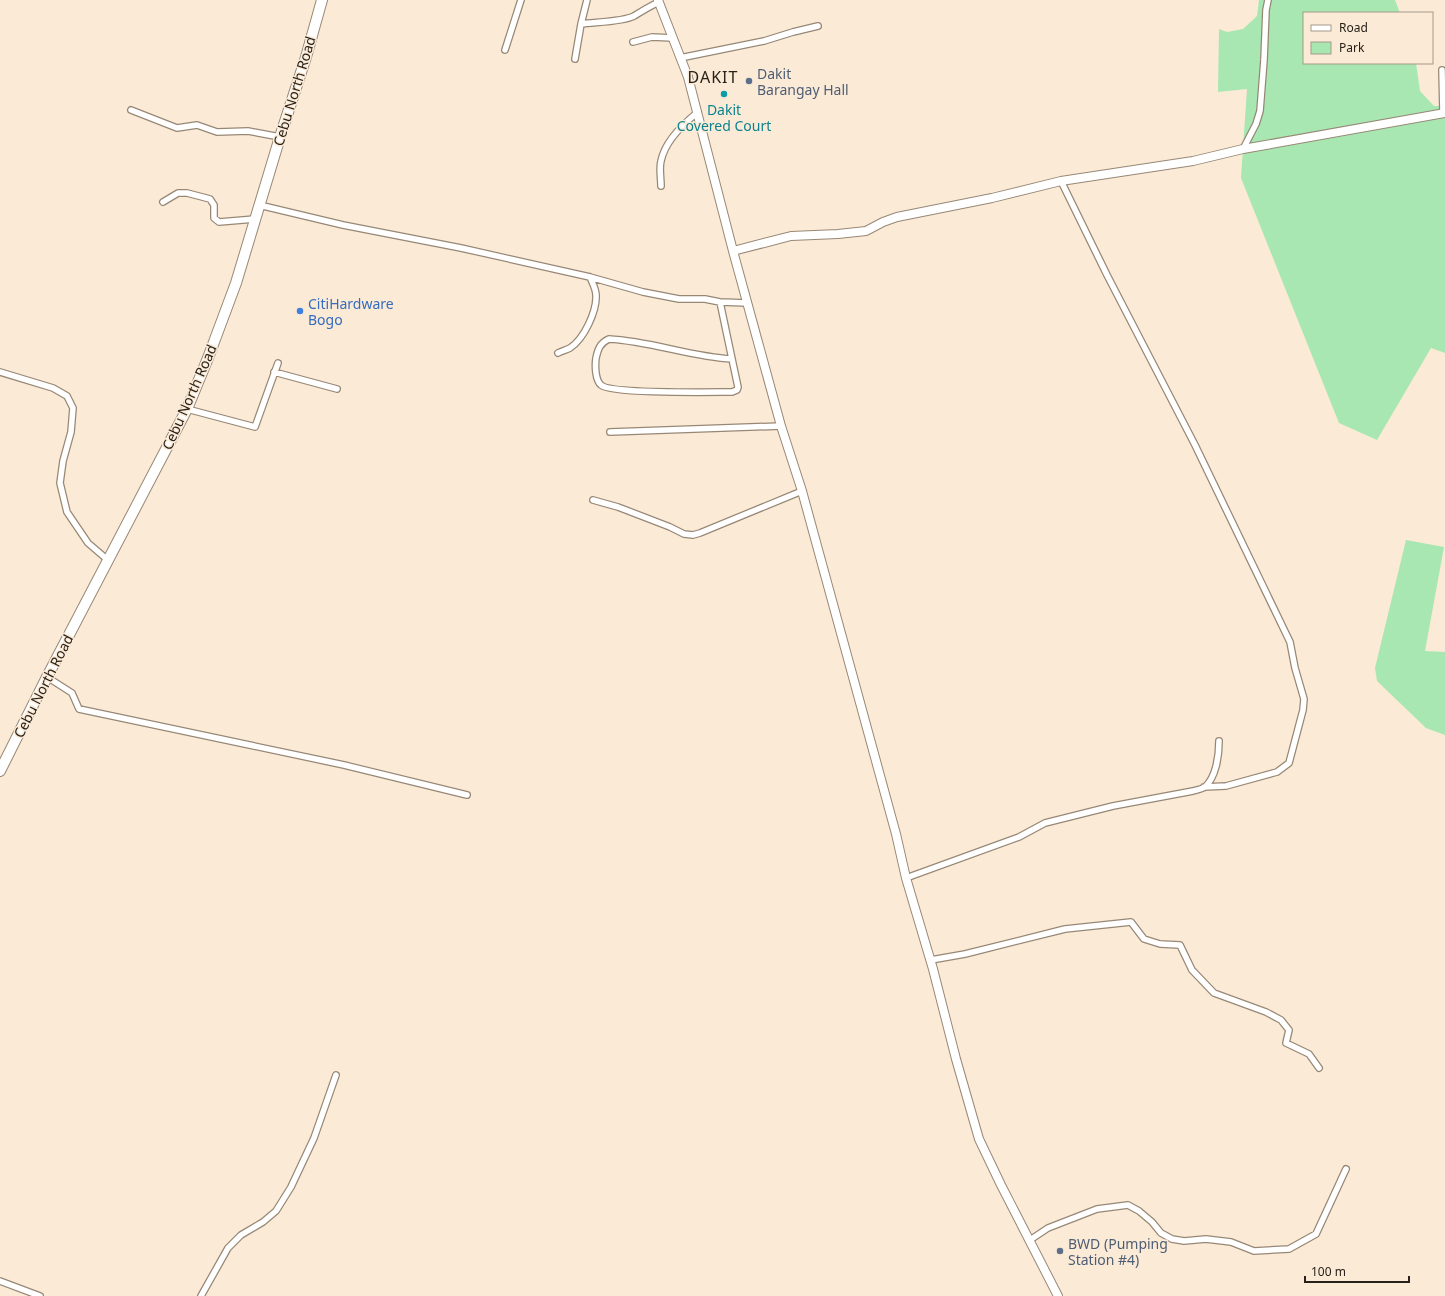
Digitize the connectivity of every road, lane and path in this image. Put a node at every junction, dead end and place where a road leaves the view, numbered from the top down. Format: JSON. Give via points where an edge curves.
{"nodes":[{"id":1,"x":322,"y":0,"type":"edge"},
{"id":2,"x":521,"y":0,"type":"edge"},
{"id":3,"x":587,"y":0,"type":"edge"},
{"id":4,"x":1268,"y":0,"type":"edge"},
{"id":5,"x":658,"y":1,"type":"edge"},
{"id":6,"x":581,"y":24,"type":"junction"},
{"id":7,"x":818,"y":26,"type":"dead end"},
{"id":8,"x":673,"y":38,"type":"junction"},
{"id":9,"x":633,"y":42,"type":"dead end"},
{"id":10,"x":505,"y":50,"type":"dead end"},
{"id":11,"x":575,"y":58,"type":"dead end"},
{"id":12,"x":680,"y":58,"type":"junction"},
{"id":13,"x":1442,"y":70,"type":"dead end"},
{"id":14,"x":131,"y":110,"type":"dead end"},
{"id":15,"x":698,"y":112,"type":"junction"},
{"id":16,"x":1444,"y":113,"type":"edge"},
{"id":17,"x":280,"y":137,"type":"junction"},
{"id":18,"x":1243,"y":149,"type":"junction"},
{"id":19,"x":1061,"y":181,"type":"junction"},
{"id":20,"x":661,"y":186,"type":"dead end"},
{"id":21,"x":162,"y":202,"type":"dead end"},
{"id":22,"x":259,"y":206,"type":"junction"},
{"id":23,"x":255,"y":219,"type":"junction"},
{"id":24,"x":733,"y":251,"type":"junction"},
{"id":25,"x":590,"y":277,"type":"junction"},
{"id":26,"x":720,"y":302,"type":"junction"},
{"id":27,"x":748,"y":303,"type":"junction"},
{"id":28,"x":558,"y":353,"type":"dead end"},
{"id":29,"x":732,"y":360,"type":"junction"},
{"id":30,"x":278,"y":363,"type":"dead end"},
{"id":31,"x":0,"y":372,"type":"edge"},
{"id":32,"x":274,"y":372,"type":"junction"},
{"id":33,"x":337,"y":389,"type":"dead end"},
{"id":34,"x":187,"y":409,"type":"junction"},
{"id":35,"x":781,"y":426,"type":"junction"},
{"id":36,"x":610,"y":432,"type":"dead end"},
{"id":37,"x":802,"y":490,"type":"junction"},
{"id":38,"x":593,"y":500,"type":"dead end"},
{"id":39,"x":109,"y":561,"type":"junction"},
{"id":40,"x":47,"y":677,"type":"junction"},
{"id":41,"x":1219,"y":742,"type":"dead end"},
{"id":42,"x":0,"y":771,"type":"edge"},
{"id":43,"x":1204,"y":787,"type":"junction"},
{"id":44,"x":467,"y":795,"type":"dead end"},
{"id":45,"x":906,"y":878,"type":"junction"},
{"id":46,"x":931,"y":960,"type":"junction"},
{"id":47,"x":1319,"y":1068,"type":"dead end"},
{"id":48,"x":336,"y":1075,"type":"dead end"},
{"id":49,"x":1346,"y":1169,"type":"dead end"},
{"id":50,"x":1030,"y":1240,"type":"junction"},
{"id":51,"x":0,"y":1281,"type":"edge"},
{"id":52,"x":40,"y":1296,"type":"edge"},
{"id":53,"x":201,"y":1296,"type":"edge"},
{"id":54,"x":1058,"y":1296,"type":"edge"}],
"edges":[{"from":1,"to":17,"type":"highway","name":"Cebu North Road"},
{"from":2,"to":10,"type":"street"},
{"from":3,"to":6,"type":"street"},
{"from":4,"to":18,"type":"street","via":[[1260,111]]},
{"from":5,"to":6,"type":"street","via":[[634,16]]},
{"from":5,"to":8,"type":"main road"},
{"from":6,"to":11,"type":"street"},
{"from":7,"to":12,"type":"street","via":[[764,41]]},
{"from":8,"to":9,"type":"street","via":[[652,37]]},
{"from":8,"to":12,"type":"main road"},
{"from":12,"to":15,"type":"main road"},
{"from":13,"to":16,"type":"street"},
{"from":14,"to":17,"type":"street","via":[[177,128],[197,125],[218,132],[248,131]]},
{"from":15,"to":20,"type":"street","via":[[686,121],[666,147],[660,162]]},
{"from":15,"to":24,"type":"main road"},
{"from":16,"to":18,"type":"main road"},
{"from":17,"to":22,"type":"highway","name":"Cebu North Road"},
{"from":18,"to":19,"type":"main road","via":[[1193,161]]},
{"from":19,"to":24,"type":"main road","via":[[897,217],[866,231],[791,236]]},
{"from":19,"to":43,"type":"street","via":[[1106,275],[1202,459],[1290,642],[1304,698],[1292,753],[1285,767],[1277,772],[1226,786]]},
{"from":21,"to":23,"type":"street","via":[[178,193],[187,193],[210,199],[214,205],[214,218],[219,222]]},
{"from":22,"to":23,"type":"highway","name":"Cebu North Road"},
{"from":22,"to":25,"type":"street"},
{"from":23,"to":34,"type":"highway","name":"Cebu North Road","via":[[224,317]]},
{"from":24,"to":27,"type":"main road"},
{"from":25,"to":26,"type":"street","via":[[679,299]]},
{"from":25,"to":28,"type":"street","via":[[596,294],[587,328],[570,348]]},
{"from":26,"to":27,"type":"street"},
{"from":26,"to":29,"type":"street"},
{"from":27,"to":35,"type":"main road"},
{"from":29,"to":29,"type":"street","via":[[609,339],[600,346],[596,370],[601,385],[607,388],[732,392],[738,387]]},
{"from":30,"to":32,"type":"street"},
{"from":31,"to":39,"type":"street","via":[[53,388],[67,396],[73,408],[71,432],[60,484],[67,512],[88,543]]},
{"from":32,"to":33,"type":"street"},
{"from":32,"to":34,"type":"street","via":[[255,428]]},
{"from":34,"to":39,"type":"highway","name":"Cebu North Road"},
{"from":35,"to":36,"type":"street"},
{"from":35,"to":37,"type":"main road"},
{"from":37,"to":38,"type":"street","via":[[693,535],[684,534],[618,507]]},
{"from":37,"to":45,"type":"main road"},
{"from":39,"to":40,"type":"highway","name":"Cebu North Road"},
{"from":40,"to":42,"type":"highway","name":"Cebu North Road"},
{"from":40,"to":44,"type":"street","via":[[72,693],[79,709],[344,765]]},
{"from":41,"to":43,"type":"street","via":[[1212,778]]},
{"from":43,"to":45,"type":"street","via":[[1045,823],[1019,837]]},
{"from":45,"to":46,"type":"main road"},
{"from":46,"to":47,"type":"street","via":[[1066,929],[1131,922],[1144,939],[1160,944],[1180,945],[1192,970],[1214,993],[1281,1020],[1289,1030],[1286,1043],[1309,1054]]},
{"from":46,"to":50,"type":"main road","via":[[979,1139]]},
{"from":48,"to":53,"type":"street","via":[[314,1138],[291,1187],[276,1211],[241,1235],[228,1248]]},
{"from":49,"to":50,"type":"street","via":[[1316,1234],[1289,1249],[1254,1251],[1231,1242],[1172,1239],[1128,1205],[1097,1209],[1048,1228]]},
{"from":50,"to":54,"type":"main road"},
{"from":51,"to":52,"type":"street"}]}
